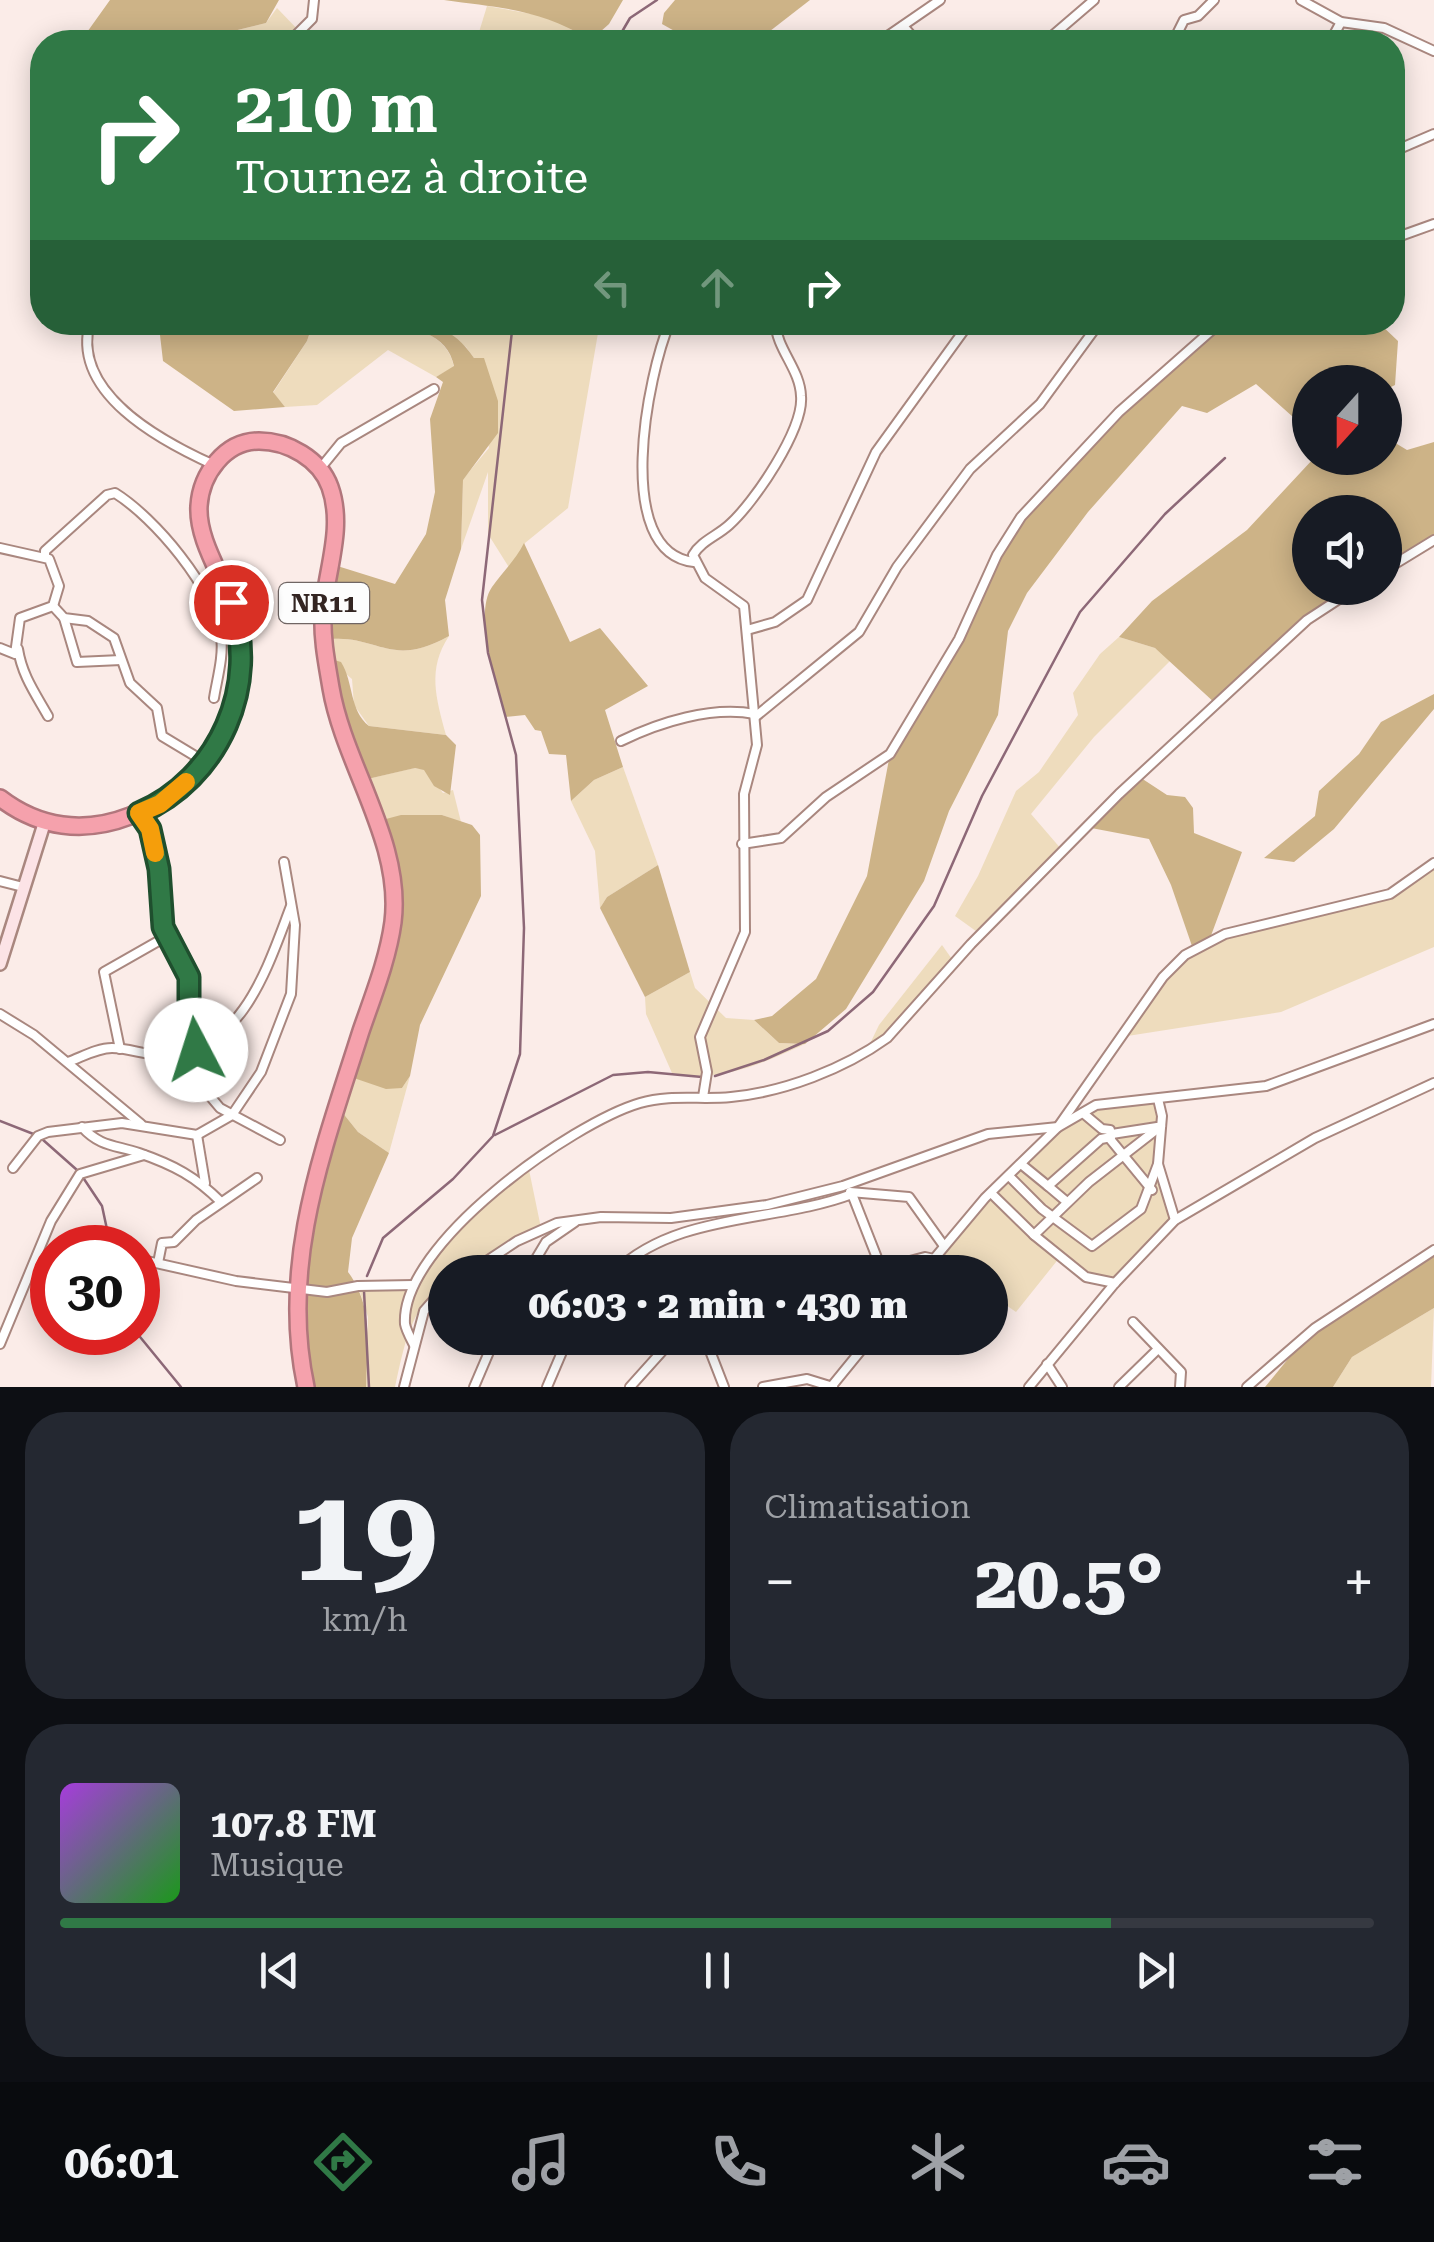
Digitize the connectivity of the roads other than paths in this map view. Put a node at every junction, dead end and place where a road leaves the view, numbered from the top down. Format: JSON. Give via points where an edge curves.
{"nodes":[{"id":1,"x":314,"y":0,"type":"edge"},
{"id":2,"x":940,"y":0,"type":"edge"},
{"id":3,"x":1094,"y":0,"type":"edge"},
{"id":4,"x":1214,"y":0,"type":"edge"},
{"id":5,"x":1301,"y":0,"type":"edge"},
{"id":6,"x":1342,"y":22,"type":"junction"},
{"id":7,"x":903,"y":26,"type":"junction"},
{"id":8,"x":302,"y":30,"type":"edge"},
{"id":9,"x":897,"y":30,"type":"edge"},
{"id":10,"x":906,"y":30,"type":"edge"},
{"id":11,"x":1059,"y":30,"type":"edge"},
{"id":12,"x":1179,"y":30,"type":"edge"},
{"id":13,"x":1337,"y":30,"type":"edge"},
{"id":14,"x":1388,"y":30,"type":"edge"},
{"id":15,"x":1405,"y":38,"type":"edge"},
{"id":16,"x":1434,"y":51,"type":"edge"},
{"id":17,"x":1434,"y":134,"type":"edge"},
{"id":18,"x":1405,"y":146,"type":"edge"},
{"id":19,"x":1434,"y":224,"type":"edge"},
{"id":20,"x":1405,"y":234,"type":"edge"},
{"id":21,"x":87,"y":335,"type":"edge"},
{"id":22,"x":667,"y":335,"type":"edge"},
{"id":23,"x":777,"y":335,"type":"edge"},
{"id":24,"x":961,"y":335,"type":"edge"},
{"id":25,"x":1090,"y":335,"type":"edge"},
{"id":26,"x":1206,"y":335,"type":"edge"},
{"id":27,"x":434,"y":389,"type":"dead end"},
{"id":28,"x":214,"y":465,"type":"junction"},
{"id":29,"x":320,"y":470,"type":"junction"},
{"id":30,"x":1434,"y":540,"type":"edge"},
{"id":31,"x":0,"y":548,"type":"edge"},
{"id":32,"x":45,"y":557,"type":"junction"},
{"id":33,"x":1402,"y":560,"type":"edge"},
{"id":34,"x":694,"y":562,"type":"junction"},
{"id":35,"x":1330,"y":605,"type":"edge"},
{"id":36,"x":53,"y":606,"type":"junction"},
{"id":37,"x":64,"y":618,"type":"junction"},
{"id":38,"x":748,"y":630,"type":"junction"},
{"id":39,"x":0,"y":648,"type":"edge"},
{"id":40,"x":18,"y":649,"type":"junction"},
{"id":41,"x":121,"y":660,"type":"junction"},
{"id":42,"x":214,"y":698,"type":"dead end"},
{"id":43,"x":48,"y":716,"type":"dead end"},
{"id":44,"x":755,"y":716,"type":"junction"},
{"id":45,"x":621,"y":742,"type":"dead end"},
{"id":46,"x":205,"y":762,"type":"junction"},
{"id":47,"x":0,"y":798,"type":"edge"},
{"id":48,"x":139,"y":813,"type":"junction"},
{"id":49,"x":44,"y":824,"type":"junction"},
{"id":50,"x":742,"y":844,"type":"junction"},
{"id":51,"x":284,"y":862,"type":"dead end"},
{"id":52,"x":1434,"y":863,"type":"edge"},
{"id":53,"x":0,"y":881,"type":"edge"},
{"id":54,"x":23,"y":886,"type":"junction"},
{"id":55,"x":291,"y":906,"type":"junction"},
{"id":56,"x":169,"y":935,"type":"junction"},
{"id":57,"x":0,"y":964,"type":"edge"},
{"id":58,"x":0,"y":1014,"type":"edge"},
{"id":59,"x":1434,"y":1024,"type":"edge"},
{"id":60,"x":120,"y":1049,"type":"junction"},
{"id":61,"x":196,"y":1050,"type":"junction"},
{"id":62,"x":68,"y":1062,"type":"junction"},
{"id":63,"x":1434,"y":1083,"type":"edge"},
{"id":64,"x":704,"y":1097,"type":"junction"},
{"id":65,"x":1158,"y":1099,"type":"junction"},
{"id":66,"x":1083,"y":1113,"type":"junction"},
{"id":67,"x":232,"y":1115,"type":"junction"},
{"id":68,"x":141,"y":1124,"type":"junction"},
{"id":69,"x":1161,"y":1126,"type":"junction"},
{"id":70,"x":82,"y":1127,"type":"junction"},
{"id":71,"x":1058,"y":1127,"type":"junction"},
{"id":72,"x":197,"y":1135,"type":"junction"},
{"id":73,"x":1111,"y":1136,"type":"junction"},
{"id":74,"x":280,"y":1140,"type":"dead end"},
{"id":75,"x":144,"y":1155,"type":"junction"},
{"id":76,"x":1122,"y":1155,"type":"junction"},
{"id":77,"x":1022,"y":1164,"type":"junction"},
{"id":78,"x":1158,"y":1164,"type":"junction"},
{"id":79,"x":13,"y":1168,"type":"dead end"},
{"id":80,"x":1008,"y":1176,"type":"junction"},
{"id":81,"x":256,"y":1178,"type":"dead end"},
{"id":82,"x":205,"y":1183,"type":"junction"},
{"id":83,"x":844,"y":1186,"type":"junction"},
{"id":84,"x":1048,"y":1186,"type":"junction"},
{"id":85,"x":1152,"y":1190,"type":"junction"},
{"id":86,"x":991,"y":1193,"type":"junction"},
{"id":87,"x":852,"y":1194,"type":"junction"},
{"id":88,"x":222,"y":1202,"type":"junction"},
{"id":89,"x":1067,"y":1202,"type":"junction"},
{"id":90,"x":1053,"y":1217,"type":"junction"},
{"id":91,"x":578,"y":1219,"type":"junction"},
{"id":92,"x":1175,"y":1220,"type":"junction"},
{"id":93,"x":50,"y":1225,"type":"edge"},
{"id":94,"x":1034,"y":1234,"type":"junction"},
{"id":95,"x":944,"y":1246,"type":"junction"},
{"id":96,"x":1434,"y":1250,"type":"edge"},
{"id":97,"x":160,"y":1253,"type":"edge"},
{"id":98,"x":496,"y":1255,"type":"edge"},
{"id":99,"x":538,"y":1255,"type":"edge"},
{"id":100,"x":641,"y":1255,"type":"edge"},
{"id":101,"x":876,"y":1255,"type":"edge"},
{"id":102,"x":937,"y":1255,"type":"edge"},
{"id":103,"x":160,"y":1263,"type":"edge"},
{"id":104,"x":30,"y":1278,"type":"edge"},
{"id":105,"x":1116,"y":1283,"type":"junction"},
{"id":106,"x":413,"y":1285,"type":"junction"},
{"id":107,"x":296,"y":1287,"type":"junction"},
{"id":108,"x":428,"y":1305,"type":"edge"},
{"id":109,"x":1133,"y":1322,"type":"dead end"},
{"id":110,"x":0,"y":1344,"type":"edge"},
{"id":111,"x":414,"y":1345,"type":"junction"},
{"id":112,"x":1158,"y":1349,"type":"junction"},
{"id":113,"x":488,"y":1355,"type":"edge"},
{"id":114,"x":561,"y":1355,"type":"edge"},
{"id":115,"x":659,"y":1355,"type":"edge"},
{"id":116,"x":711,"y":1355,"type":"edge"},
{"id":117,"x":857,"y":1355,"type":"edge"},
{"id":118,"x":1047,"y":1364,"type":"junction"},
{"id":119,"x":306,"y":1387,"type":"edge"},
{"id":120,"x":404,"y":1387,"type":"edge"},
{"id":121,"x":474,"y":1387,"type":"edge"},
{"id":122,"x":548,"y":1387,"type":"edge"},
{"id":123,"x":631,"y":1387,"type":"edge"},
{"id":124,"x":724,"y":1387,"type":"edge"},
{"id":125,"x":763,"y":1387,"type":"edge"},
{"id":126,"x":832,"y":1387,"type":"edge"},
{"id":127,"x":1029,"y":1387,"type":"edge"},
{"id":128,"x":1062,"y":1387,"type":"edge"},
{"id":129,"x":1120,"y":1387,"type":"edge"},
{"id":130,"x":1180,"y":1387,"type":"edge"},
{"id":131,"x":1247,"y":1387,"type":"edge"}],
"edges":[{"from":1,"to":8,"type":"street","via":[[312,18]]},
{"from":2,"to":7,"type":"street"},
{"from":3,"to":11,"type":"street"},
{"from":4,"to":12,"type":"street"},
{"from":5,"to":6,"type":"street"},
{"from":6,"to":13,"type":"street"},
{"from":6,"to":14,"type":"street"},
{"from":7,"to":9,"type":"street"},
{"from":7,"to":10,"type":"street"},
{"from":15,"to":16,"type":"street"},
{"from":17,"to":18,"type":"street"},
{"from":19,"to":20,"type":"street"},
{"from":21,"to":28,"type":"street","via":[[88,360],[112,395],[162,440]]},
{"from":22,"to":34,"type":"street","via":[[648,411],[644,496],[657,542],[675,558]]},
{"from":23,"to":34,"type":"street","via":[[802,403],[764,483],[728,526],[698,547]]},
{"from":24,"to":38,"type":"street","via":[[876,452],[807,600],[775,622]]},
{"from":25,"to":44,"type":"street","via":[[1040,404],[970,468],[859,632]]},
{"from":26,"to":50,"type":"street","via":[[1119,412],[1021,518],[890,754],[826,797],[781,838]]},
{"from":27,"to":29,"type":"street","via":[[341,443]]},
{"from":28,"to":29,"type":"highway","via":[[256,441],[286,445]]},
{"from":28,"to":46,"type":"highway","via":[[201,493],[200,522],[236,616],[239,680],[232,711]]},
{"from":29,"to":107,"type":"highway","number":"NR11","via":[[335,510],[323,619],[332,694],[395,900],[382,967],[311,1191]]},
{"from":30,"to":33,"type":"street"},
{"from":31,"to":32,"type":"street"},
{"from":32,"to":36,"type":"street","via":[[59,586]]},
{"from":32,"to":42,"type":"street","via":[[107,495],[115,493],[149,517],[208,599],[221,634]]},
{"from":34,"to":38,"type":"street","via":[[704,578],[744,606]]},
{"from":35,"to":64,"type":"street","via":[[1128,785],[887,1038],[828,1072],[736,1097]]},
{"from":36,"to":37,"type":"street"},
{"from":36,"to":40,"type":"street","via":[[20,618]]},
{"from":37,"to":41,"type":"street","via":[[88,621],[114,638]]},
{"from":37,"to":41,"type":"street","via":[[77,662]]},
{"from":38,"to":44,"type":"street"},
{"from":39,"to":40,"type":"street","via":[[12,655]]},
{"from":40,"to":43,"type":"street","via":[[23,676]]},
{"from":41,"to":46,"type":"street","via":[[130,683],[157,708],[162,736]]},
{"from":44,"to":45,"type":"street","via":[[716,712],[648,728]]},
{"from":44,"to":50,"type":"street"},
{"from":46,"to":48,"type":"highway","via":[[176,792]]},
{"from":47,"to":49,"type":"highway"},
{"from":48,"to":49,"type":"highway","via":[[103,824]]},
{"from":48,"to":56,"type":"street","via":[[150,829],[160,918]]},
{"from":49,"to":54,"type":"street"},
{"from":50,"to":64,"type":"street","via":[[744,936],[700,1037]]},
{"from":51,"to":55,"type":"street"},
{"from":52,"to":71,"type":"street","via":[[1390,894],[1225,934],[1193,948],[1163,977]]},
{"from":53,"to":54,"type":"street"},
{"from":54,"to":57,"type":"street"},
{"from":55,"to":61,"type":"street","via":[[238,1021]]},
{"from":55,"to":67,"type":"street","via":[[296,949],[290,994],[261,1072]]},
{"from":56,"to":60,"type":"street","via":[[104,972]]},
{"from":56,"to":61,"type":"street","via":[[189,977],[189,1035]]},
{"from":58,"to":62,"type":"street"},
{"from":59,"to":65,"type":"street","via":[[1266,1086]]},
{"from":60,"to":61,"type":"street","via":[[166,1056]]},
{"from":60,"to":62,"type":"street"},
{"from":61,"to":67,"type":"street","via":[[208,1096]]},
{"from":62,"to":68,"type":"street"},
{"from":63,"to":92,"type":"street","via":[[1330,1130]]},
{"from":64,"to":106,"type":"street","via":[[636,1104],[528,1165],[489,1192]]},
{"from":65,"to":66,"type":"street","via":[[1120,1100]]},
{"from":65,"to":69,"type":"street"},
{"from":66,"to":71,"type":"street"},
{"from":66,"to":73,"type":"street"},
{"from":67,"to":72,"type":"street"},
{"from":67,"to":74,"type":"street"},
{"from":68,"to":70,"type":"street"},
{"from":68,"to":72,"type":"street"},
{"from":69,"to":73,"type":"street"},
{"from":69,"to":76,"type":"street"},
{"from":69,"to":78,"type":"street"},
{"from":70,"to":75,"type":"street","via":[[102,1145]]},
{"from":70,"to":79,"type":"street","via":[[38,1136]]},
{"from":71,"to":77,"type":"street"},
{"from":71,"to":83,"type":"street","via":[[988,1134]]},
{"from":72,"to":82,"type":"street"},
{"from":73,"to":76,"type":"street"},
{"from":73,"to":84,"type":"street"},
{"from":75,"to":82,"type":"street"},
{"from":75,"to":93,"type":"street","via":[[80,1174]]},
{"from":76,"to":85,"type":"street"},
{"from":76,"to":89,"type":"street"},
{"from":77,"to":80,"type":"street"},
{"from":77,"to":84,"type":"street"},
{"from":78,"to":85,"type":"street"},
{"from":78,"to":92,"type":"street"},
{"from":80,"to":86,"type":"street"},
{"from":80,"to":90,"type":"street"},
{"from":81,"to":88,"type":"street"},
{"from":82,"to":88,"type":"street"},
{"from":83,"to":87,"type":"street"},
{"from":83,"to":91,"type":"street","via":[[671,1218]]},
{"from":84,"to":89,"type":"street"},
{"from":85,"to":90,"type":"street","via":[[1141,1209],[1098,1245]]},
{"from":86,"to":94,"type":"street"},
{"from":86,"to":95,"type":"street"},
{"from":87,"to":95,"type":"street","via":[[909,1197]]},
{"from":87,"to":100,"type":"street","via":[[691,1232]]},
{"from":87,"to":101,"type":"street"},
{"from":88,"to":97,"type":"street","via":[[174,1242],[162,1243]]},
{"from":89,"to":90,"type":"street"},
{"from":90,"to":94,"type":"street"},
{"from":91,"to":98,"type":"street"},
{"from":91,"to":99,"type":"street"},
{"from":92,"to":105,"type":"street"},
{"from":94,"to":105,"type":"street","via":[[1086,1276]]},
{"from":95,"to":102,"type":"street"},
{"from":96,"to":131,"type":"street","via":[[1315,1328]]},
{"from":103,"to":107,"type":"street"},
{"from":104,"to":110,"type":"street"},
{"from":105,"to":118,"type":"street"},
{"from":106,"to":107,"type":"street","via":[[327,1292]]},
{"from":106,"to":111,"type":"street","via":[[405,1322]]},
{"from":107,"to":119,"type":"highway","number":"NR11"},
{"from":108,"to":111,"type":"street"},
{"from":109,"to":112,"type":"street"},
{"from":111,"to":120,"type":"street"},
{"from":112,"to":129,"type":"street"},
{"from":112,"to":130,"type":"street","via":[[1181,1372]]},
{"from":113,"to":121,"type":"street"},
{"from":114,"to":122,"type":"street"},
{"from":115,"to":123,"type":"street"},
{"from":116,"to":124,"type":"street"},
{"from":117,"to":126,"type":"street"},
{"from":118,"to":127,"type":"street"},
{"from":118,"to":128,"type":"street"},
{"from":125,"to":126,"type":"street","via":[[807,1378]]}]}
